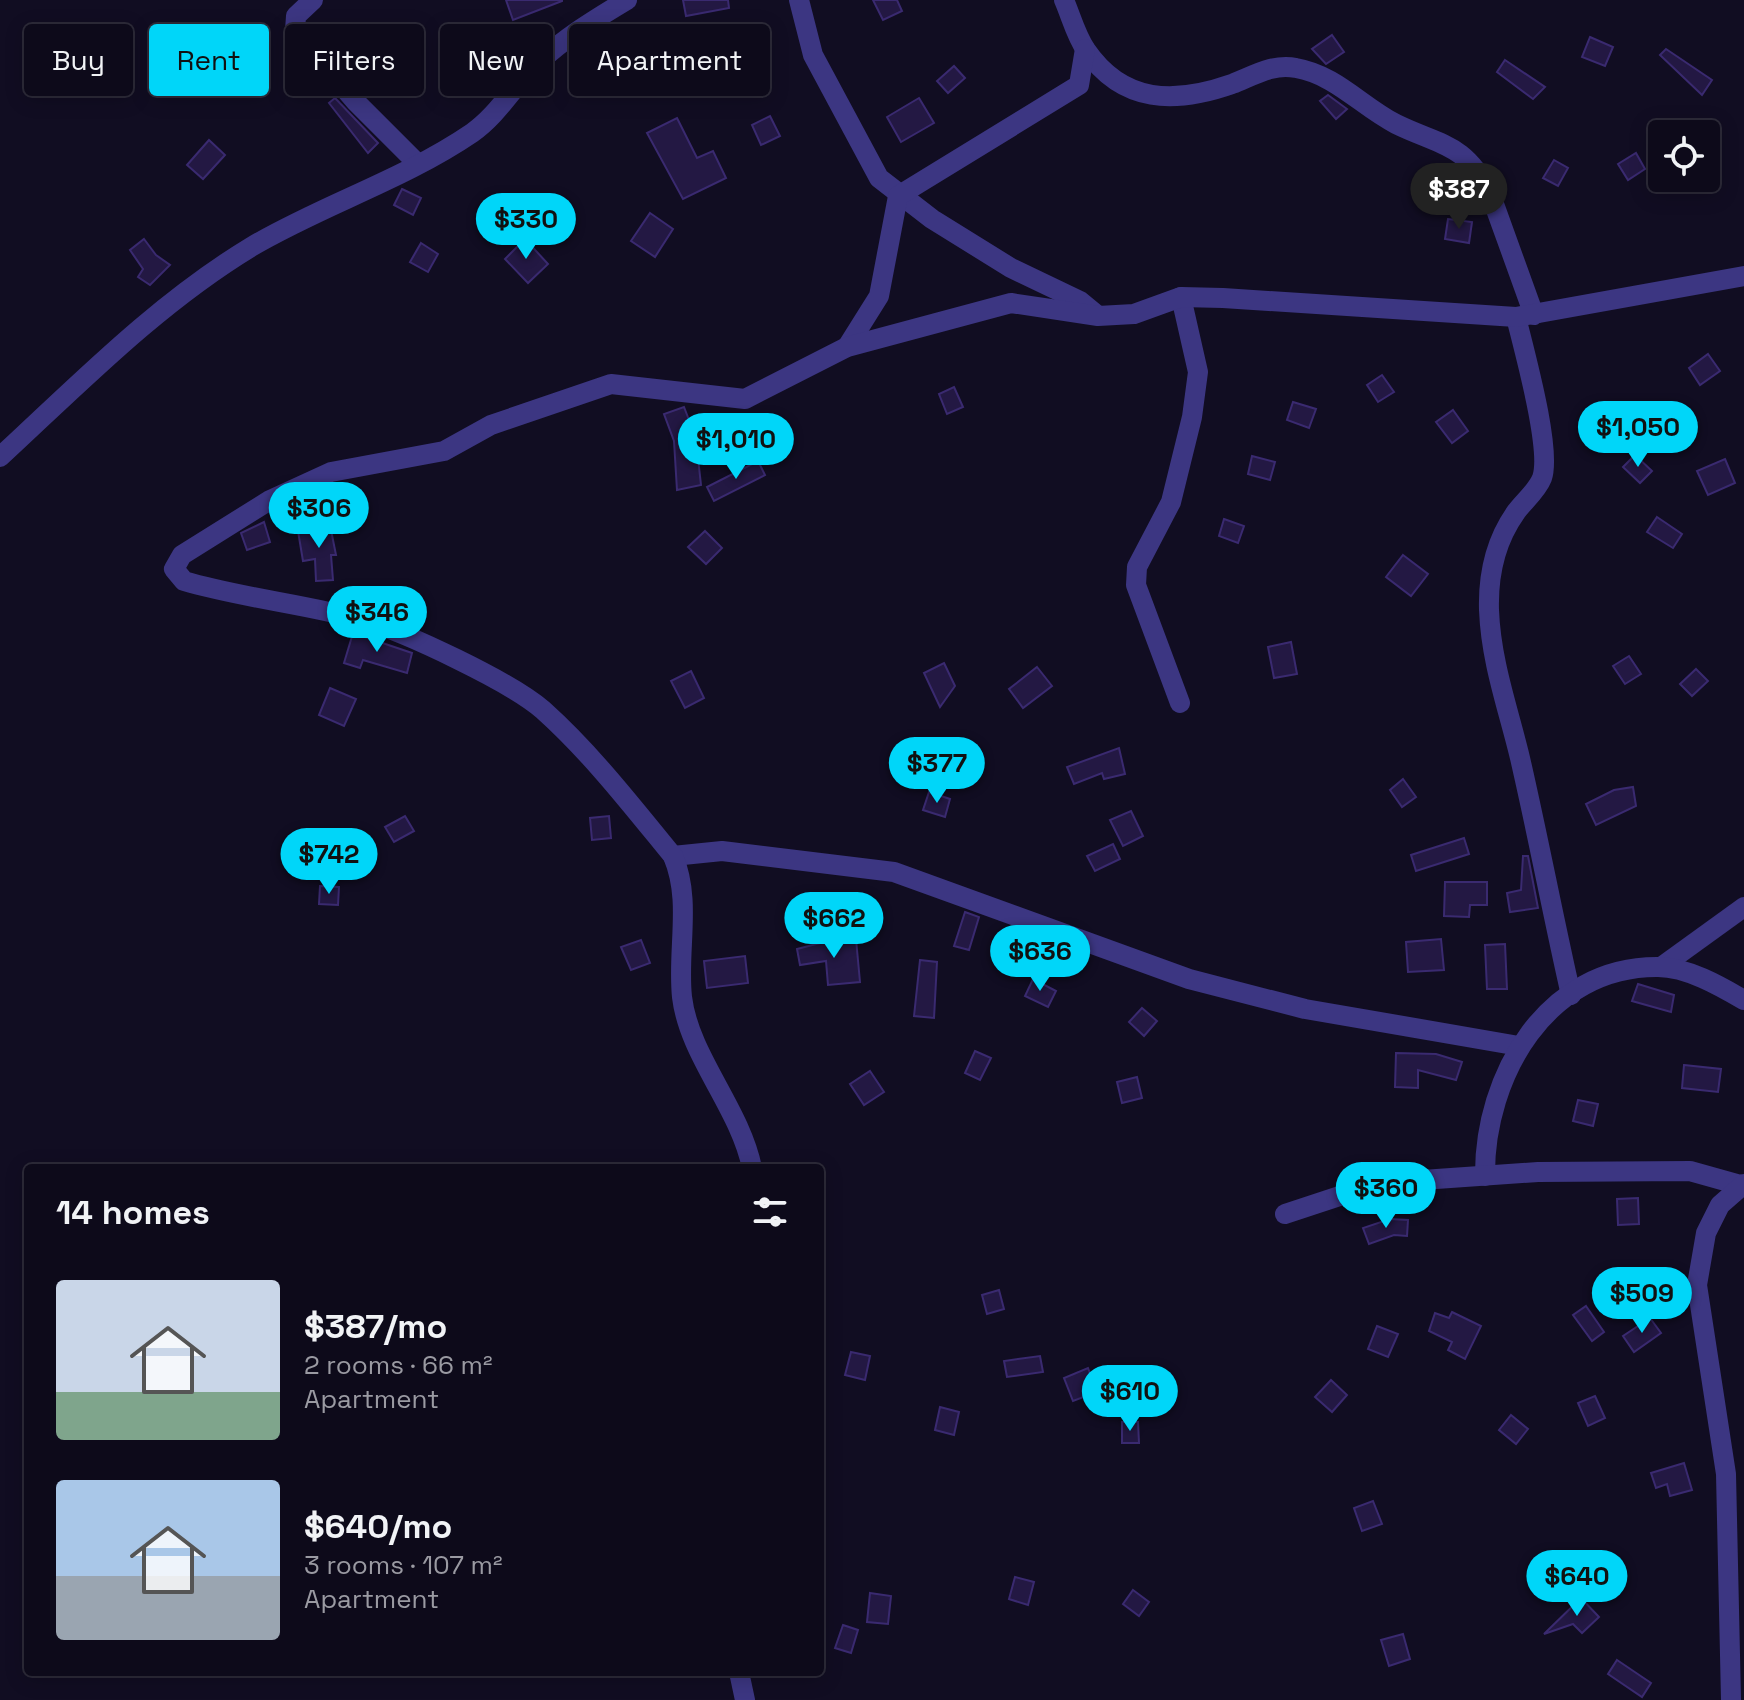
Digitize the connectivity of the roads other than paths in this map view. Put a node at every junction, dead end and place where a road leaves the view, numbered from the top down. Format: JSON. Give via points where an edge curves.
{"nodes":[{"id":1,"x":313,"y":0,"type":"edge"},
{"id":2,"x":627,"y":0,"type":"edge"},
{"id":3,"x":799,"y":0,"type":"edge"},
{"id":4,"x":1064,"y":0,"type":"edge"},
{"id":5,"x":1085,"y":49,"type":"junction"},
{"id":6,"x":418,"y":164,"type":"junction"},
{"id":7,"x":898,"y":196,"type":"junction"},
{"id":8,"x":1744,"y":276,"type":"edge"},
{"id":9,"x":1181,"y":297,"type":"junction"},
{"id":10,"x":1098,"y":316,"type":"junction"},
{"id":11,"x":1525,"y":316,"type":"junction"},
{"id":12,"x":847,"y":347,"type":"junction"},
{"id":13,"x":0,"y":457,"type":"edge"},
{"id":14,"x":1180,"y":703,"type":"dead end"},
{"id":15,"x":673,"y":856,"type":"junction"},
{"id":16,"x":1744,"y":907,"type":"edge"},
{"id":17,"x":1661,"y":967,"type":"junction"},
{"id":18,"x":1571,"y":995,"type":"junction"},
{"id":19,"x":1744,"y":1000,"type":"edge"},
{"id":20,"x":1519,"y":1046,"type":"junction"},
{"id":21,"x":751,"y":1164,"type":"edge"},
{"id":22,"x":1485,"y":1176,"type":"junction"},
{"id":23,"x":1742,"y":1184,"type":"edge"},
{"id":24,"x":1285,"y":1214,"type":"dead end"},
{"id":25,"x":740,"y":1676,"type":"edge"},
{"id":26,"x":745,"y":1700,"type":"edge"},
{"id":27,"x":1731,"y":1700,"type":"edge"}],
"edges":[{"from":1,"to":6,"type":"street","via":[[296,16],[295,31]]},
{"from":2,"to":6,"type":"street","via":[[536,64],[473,132]]},
{"from":3,"to":7,"type":"street","via":[[813,55],[831,94],[879,178]]},
{"from":4,"to":5,"type":"street"},
{"from":5,"to":7,"type":"street","via":[[1079,85]]},
{"from":5,"to":11,"type":"street","via":[[1130,90],[1154,97],[1217,89],[1273,67],[1294,67],[1328,78],[1393,122],[1453,146],[1482,176],[1490,193]]},
{"from":6,"to":13,"type":"street","via":[[281,230],[218,269],[124,340]]},
{"from":7,"to":10,"type":"street"},
{"from":7,"to":12,"type":"street","via":[[879,296]]},
{"from":8,"to":11,"type":"street"},
{"from":9,"to":10,"type":"street","via":[[1134,314]]},
{"from":9,"to":11,"type":"street"},
{"from":9,"to":14,"type":"street","via":[[1198,372],[1192,417],[1171,502],[1137,567],[1136,585]]},
{"from":10,"to":12,"type":"street","via":[[1011,303]]},
{"from":11,"to":18,"type":"street","via":[[1543,476],[1500,542],[1489,608],[1494,665]]},
{"from":12,"to":15,"type":"street","via":[[745,399],[611,384],[491,425],[444,451],[331,472],[270,500],[182,555],[174,569],[176,576],[194,585],[380,626],[514,691],[567,732]]},
{"from":15,"to":20,"type":"street","via":[[722,851],[894,872],[1189,979],[1305,1009]]},
{"from":15,"to":21,"type":"street","via":[[681,877],[682,998]]},
{"from":16,"to":17,"type":"street"},
{"from":17,"to":18,"type":"street","via":[[1617,973]]},
{"from":17,"to":19,"type":"street","via":[[1718,985]]},
{"from":18,"to":20,"type":"street"},
{"from":20,"to":22,"type":"street","via":[[1491,1108]]},
{"from":22,"to":23,"type":"street","via":[[1650,1169],[1690,1171]]},
{"from":22,"to":24,"type":"street","via":[[1379,1183]]},
{"from":23,"to":27,"type":"street","via":[[1720,1205],[1706,1233],[1697,1285],[1726,1474]]},
{"from":25,"to":26,"type":"street"}]}
